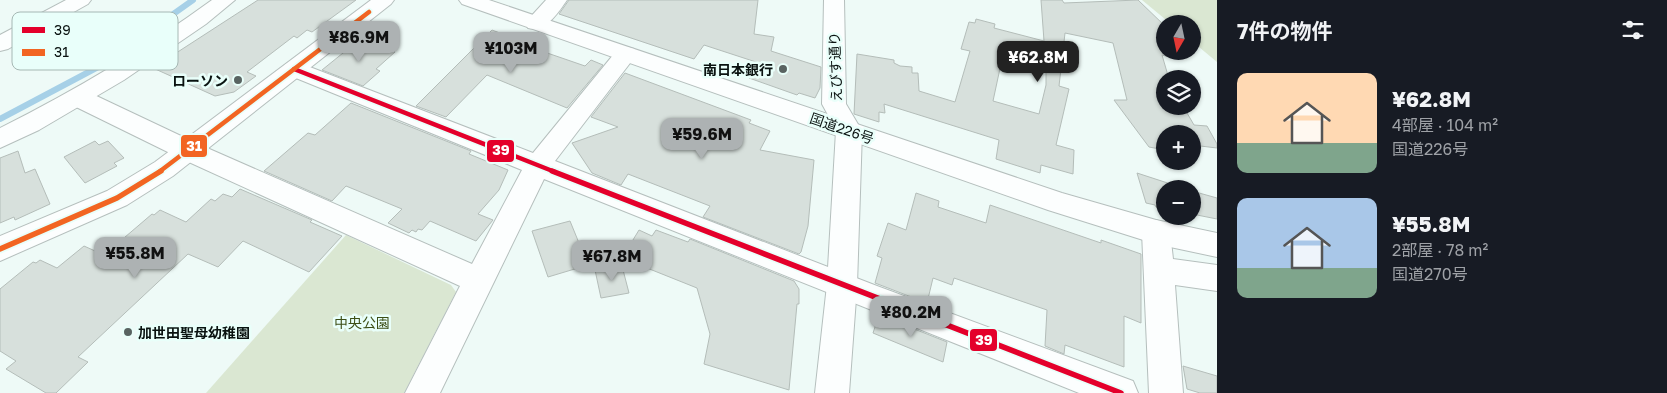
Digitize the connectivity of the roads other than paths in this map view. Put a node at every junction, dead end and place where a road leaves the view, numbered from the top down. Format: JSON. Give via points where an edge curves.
{"nodes":[{"id":1,"x":81,"y":0,"type":"edge"},
{"id":2,"x":225,"y":0,"type":"edge"},
{"id":3,"x":384,"y":0,"type":"edge"},
{"id":4,"x":469,"y":0,"type":"edge"},
{"id":5,"x":557,"y":0,"type":"edge"},
{"id":6,"x":834,"y":0,"type":"edge"},
{"id":7,"x":59,"y":12,"type":"edge"},
{"id":8,"x":536,"y":23,"type":"junction"},
{"id":9,"x":178,"y":35,"type":"edge"},
{"id":10,"x":12,"y":37,"type":"edge"},
{"id":11,"x":0,"y":44,"type":"edge"},
{"id":12,"x":626,"y":54,"type":"junction"},
{"id":13,"x":294,"y":69,"type":"junction"},
{"id":14,"x":124,"y":70,"type":"edge"},
{"id":15,"x":79,"y":98,"type":"junction"},
{"id":16,"x":849,"y":131,"type":"junction"},
{"id":17,"x":0,"y":138,"type":"edge"},
{"id":18,"x":189,"y":151,"type":"junction"},
{"id":19,"x":536,"y":166,"type":"junction"},
{"id":20,"x":1156,"y":232,"type":"junction"},
{"id":21,"x":1217,"y":245,"type":"edge"},
{"id":22,"x":0,"y":249,"type":"edge"},
{"id":23,"x":1157,"y":270,"type":"junction"},
{"id":24,"x":1217,"y":278,"type":"edge"},
{"id":25,"x":478,"y":280,"type":"junction"},
{"id":26,"x":842,"y":286,"type":"junction"},
{"id":27,"x":422,"y":393,"type":"edge"},
{"id":28,"x":832,"y":393,"type":"edge"},
{"id":29,"x":1121,"y":393,"type":"edge"},
{"id":30,"x":1166,"y":393,"type":"edge"}],
"edges":[{"from":1,"to":7,"type":"main road"},
{"from":2,"to":9,"type":"main road"},
{"from":3,"to":13,"type":"main road"},
{"from":4,"to":8,"type":"main road","name":"国道226号"},
{"from":5,"to":8,"type":"main road"},
{"from":6,"to":16,"type":"main road","name":"えびす通り","via":[[834,104]]},
{"from":8,"to":12,"type":"main road","name":"国道226号"},
{"from":10,"to":11,"type":"main road"},
{"from":12,"to":16,"type":"main road","name":"国道226号"},
{"from":12,"to":19,"type":"main road"},
{"from":13,"to":18,"type":"main road"},
{"from":13,"to":19,"type":"main road"},
{"from":14,"to":15,"type":"main road"},
{"from":15,"to":17,"type":"main road"},
{"from":15,"to":18,"type":"main road"},
{"from":16,"to":20,"type":"main road","name":"国道226号"},
{"from":16,"to":26,"type":"main road"},
{"from":18,"to":22,"type":"main road","via":[[117,198]]},
{"from":18,"to":25,"type":"main road"},
{"from":19,"to":25,"type":"main road"},
{"from":19,"to":26,"type":"main road"},
{"from":20,"to":21,"type":"main road","name":"国道226号"},
{"from":20,"to":23,"type":"main road"},
{"from":23,"to":24,"type":"main road"},
{"from":23,"to":30,"type":"main road"},
{"from":25,"to":27,"type":"main road"},
{"from":26,"to":28,"type":"main road"},
{"from":26,"to":29,"type":"main road"}]}
